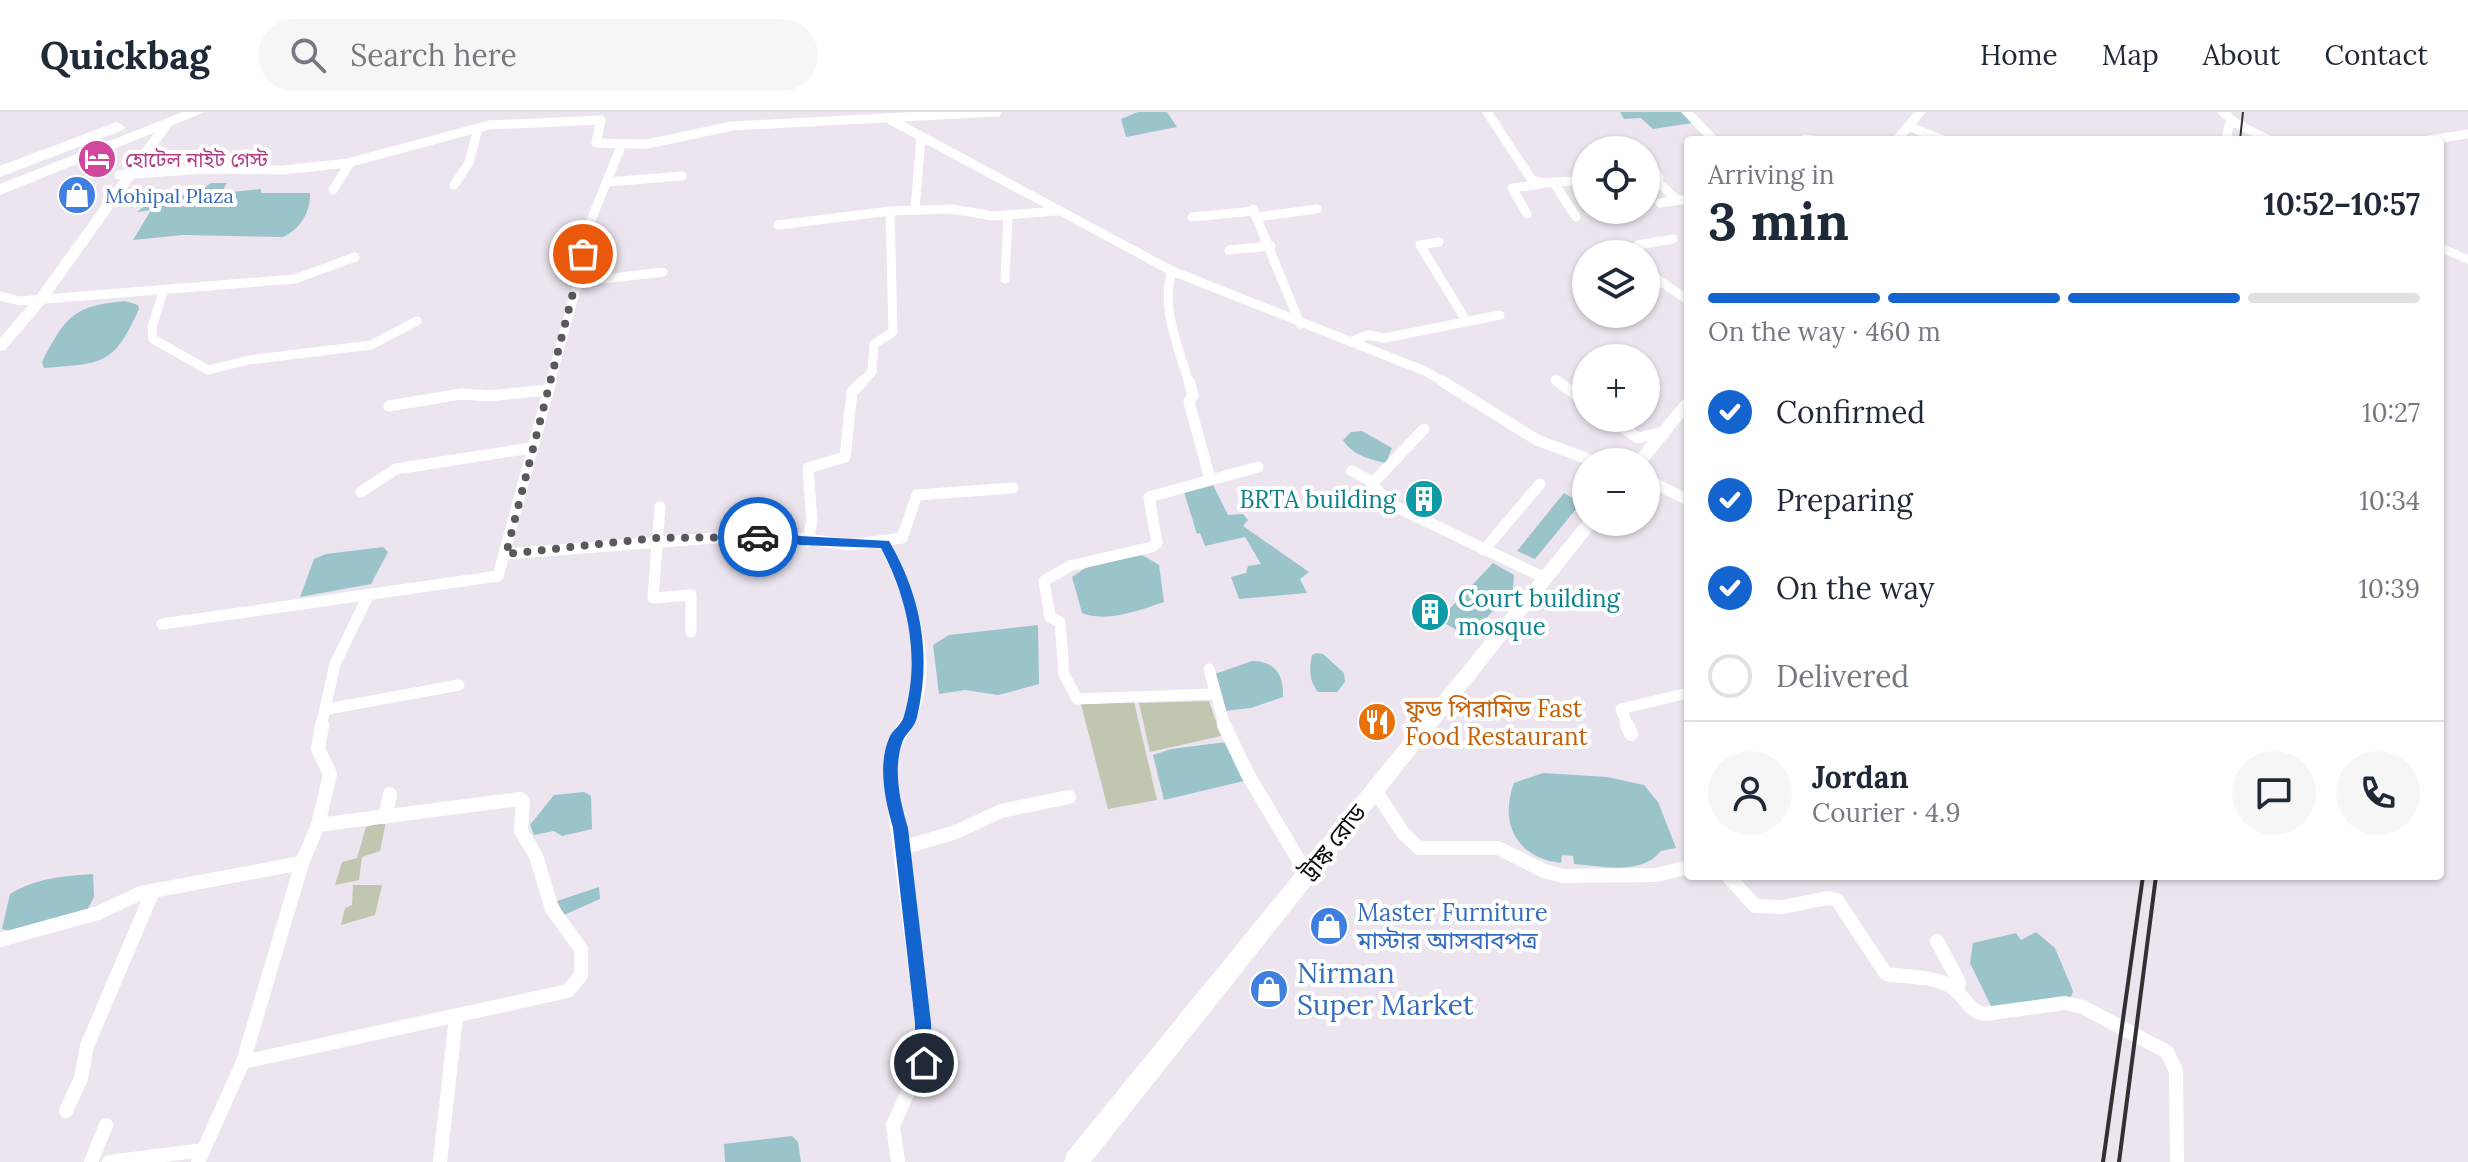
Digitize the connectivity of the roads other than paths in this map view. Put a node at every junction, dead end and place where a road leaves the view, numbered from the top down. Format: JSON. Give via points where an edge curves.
{"nodes":[{"id":1,"x":178,"y":112,"type":"edge"},
{"id":2,"x":185,"y":112,"type":"edge"},
{"id":3,"x":197,"y":112,"type":"edge"},
{"id":4,"x":492,"y":112,"type":"edge"},
{"id":5,"x":997,"y":112,"type":"edge"},
{"id":6,"x":1487,"y":112,"type":"edge"},
{"id":7,"x":1687,"y":112,"type":"edge"},
{"id":8,"x":1920,"y":112,"type":"edge"},
{"id":9,"x":2223,"y":112,"type":"edge"},
{"id":10,"x":979,"y":113,"type":"edge"},
{"id":11,"x":881,"y":114,"type":"edge"},
{"id":12,"x":602,"y":116,"type":"edge"},
{"id":13,"x":162,"y":119,"type":"edge"},
{"id":14,"x":2235,"y":123,"type":"junction"},
{"id":15,"x":489,"y":125,"type":"junction"},
{"id":16,"x":1908,"y":126,"type":"junction"},
{"id":17,"x":478,"y":128,"type":"junction"},
{"id":18,"x":2468,"y":134,"type":"edge"},
{"id":19,"x":1710,"y":136,"type":"edge"},
{"id":20,"x":1900,"y":136,"type":"edge"},
{"id":21,"x":1933,"y":136,"type":"edge"},
{"id":22,"x":2227,"y":136,"type":"edge"},
{"id":23,"x":2264,"y":136,"type":"edge"},
{"id":24,"x":921,"y":137,"type":"junction"},
{"id":25,"x":2444,"y":138,"type":"edge"},
{"id":26,"x":622,"y":144,"type":"junction"},
{"id":27,"x":350,"y":163,"type":"junction"},
{"id":28,"x":0,"y":172,"type":"edge"},
{"id":29,"x":124,"y":174,"type":"junction"},
{"id":30,"x":682,"y":176,"type":"dead end"},
{"id":31,"x":0,"y":178,"type":"edge"},
{"id":32,"x":1572,"y":181,"type":"edge"},
{"id":33,"x":608,"y":182,"type":"junction"},
{"id":34,"x":1549,"y":183,"type":"junction"},
{"id":35,"x":454,"y":185,"type":"dead end"},
{"id":36,"x":0,"y":187,"type":"edge"},
{"id":37,"x":1660,"y":187,"type":"edge"},
{"id":38,"x":333,"y":190,"type":"dead end"},
{"id":39,"x":1684,"y":199,"type":"edge"},
{"id":40,"x":1677,"y":200,"type":"junction"},
{"id":41,"x":1660,"y":203,"type":"dead end"},
{"id":42,"x":1317,"y":209,"type":"dead end"},
{"id":43,"x":915,"y":210,"type":"junction"},
{"id":44,"x":890,"y":211,"type":"junction"},
{"id":45,"x":1057,"y":211,"type":"junction"},
{"id":46,"x":1572,"y":212,"type":"edge"},
{"id":47,"x":1255,"y":213,"type":"junction"},
{"id":48,"x":1527,"y":214,"type":"dead end"},
{"id":49,"x":1008,"y":215,"type":"junction"},
{"id":50,"x":1192,"y":217,"type":"dead end"},
{"id":51,"x":778,"y":225,"type":"dead end"},
{"id":52,"x":1673,"y":239,"type":"dead end"},
{"id":53,"x":1439,"y":242,"type":"dead end"},
{"id":54,"x":1660,"y":242,"type":"edge"},
{"id":55,"x":1271,"y":246,"type":"junction"},
{"id":56,"x":2444,"y":249,"type":"edge"},
{"id":57,"x":1229,"y":250,"type":"dead end"},
{"id":58,"x":355,"y":257,"type":"dead end"},
{"id":59,"x":2468,"y":260,"type":"edge"},
{"id":60,"x":1172,"y":271,"type":"junction"},
{"id":61,"x":663,"y":272,"type":"dead end"},
{"id":62,"x":1005,"y":279,"type":"dead end"},
{"id":63,"x":1660,"y":281,"type":"edge"},
{"id":64,"x":578,"y":282,"type":"junction"},
{"id":65,"x":1662,"y":283,"type":"joint"},
{"id":66,"x":164,"y":289,"type":"junction"},
{"id":67,"x":0,"y":296,"type":"edge"},
{"id":68,"x":1684,"y":297,"type":"edge"},
{"id":69,"x":37,"y":299,"type":"junction"},
{"id":70,"x":1500,"y":315,"type":"dead end"},
{"id":71,"x":417,"y":321,"type":"dead end"},
{"id":72,"x":1467,"y":322,"type":"junction"},
{"id":73,"x":1300,"y":324,"type":"junction"},
{"id":74,"x":0,"y":338,"type":"edge"},
{"id":75,"x":1350,"y":342,"type":"junction"},
{"id":76,"x":0,"y":347,"type":"edge"},
{"id":77,"x":1555,"y":380,"type":"dead end"},
{"id":78,"x":547,"y":390,"type":"junction"},
{"id":79,"x":1572,"y":392,"type":"edge"},
{"id":80,"x":389,"y":406,"type":"dead end"},
{"id":81,"x":1684,"y":407,"type":"edge"},
{"id":82,"x":1424,"y":429,"type":"dead end"},
{"id":83,"x":1629,"y":432,"type":"edge"},
{"id":84,"x":1663,"y":432,"type":"junction"},
{"id":85,"x":531,"y":448,"type":"junction"},
{"id":86,"x":1650,"y":448,"type":"edge"},
{"id":87,"x":1572,"y":453,"type":"edge"},
{"id":88,"x":1258,"y":467,"type":"dead end"},
{"id":89,"x":1352,"y":471,"type":"dead end"},
{"id":90,"x":1210,"y":479,"type":"junction"},
{"id":91,"x":1373,"y":482,"type":"junction"},
{"id":92,"x":1540,"y":484,"type":"dead end"},
{"id":93,"x":1660,"y":486,"type":"edge"},
{"id":94,"x":1013,"y":488,"type":"dead end"},
{"id":95,"x":361,"y":492,"type":"dead end"},
{"id":96,"x":1684,"y":498,"type":"edge"},
{"id":97,"x":660,"y":507,"type":"dead end"},
{"id":98,"x":1580,"y":536,"type":"edge"},
{"id":99,"x":655,"y":538,"type":"junction"},
{"id":100,"x":808,"y":541,"type":"junction"},
{"id":101,"x":885,"y":544,"type":"junction"},
{"id":102,"x":1484,"y":550,"type":"junction"},
{"id":103,"x":506,"y":554,"type":"junction"},
{"id":104,"x":1545,"y":578,"type":"junction"},
{"id":105,"x":368,"y":596,"type":"junction"},
{"id":106,"x":162,"y":624,"type":"dead end"},
{"id":107,"x":691,"y":632,"type":"dead end"},
{"id":108,"x":1209,"y":669,"type":"dead end"},
{"id":109,"x":459,"y":685,"type":"dead end"},
{"id":110,"x":1213,"y":694,"type":"junction"},
{"id":111,"x":1684,"y":694,"type":"edge"},
{"id":112,"x":328,"y":709,"type":"junction"},
{"id":113,"x":1631,"y":734,"type":"dead end"},
{"id":114,"x":1375,"y":790,"type":"junction"},
{"id":115,"x":390,"y":794,"type":"dead end"},
{"id":116,"x":1069,"y":797,"type":"dead end"},
{"id":117,"x":385,"y":817,"type":"junction"},
{"id":118,"x":318,"y":825,"type":"junction"},
{"id":119,"x":902,"y":848,"type":"junction"},
{"id":120,"x":302,"y":863,"type":"junction"},
{"id":121,"x":1684,"y":868,"type":"edge"},
{"id":122,"x":1307,"y":874,"type":"junction"},
{"id":123,"x":1732,"y":880,"type":"edge"},
{"id":124,"x":153,"y":891,"type":"junction"},
{"id":125,"x":0,"y":940,"type":"edge"},
{"id":126,"x":1937,"y":941,"type":"dead end"},
{"id":127,"x":1957,"y":992,"type":"junction"},
{"id":128,"x":456,"y":1017,"type":"junction"},
{"id":129,"x":243,"y":1062,"type":"junction"},
{"id":130,"x":66,"y":1111,"type":"dead end"},
{"id":131,"x":106,"y":1125,"type":"dead end"},
{"id":132,"x":201,"y":1156,"type":"edge"},
{"id":133,"x":91,"y":1162,"type":"edge"},
{"id":134,"x":109,"y":1162,"type":"edge"},
{"id":135,"x":440,"y":1162,"type":"edge"},
{"id":136,"x":898,"y":1162,"type":"edge"},
{"id":137,"x":1076,"y":1162,"type":"edge"},
{"id":138,"x":2177,"y":1162,"type":"edge"}],
"edges":[{"from":1,"to":13,"type":"highway"},
{"from":2,"to":36,"type":"highway"},
{"from":3,"to":13,"type":"highway"},
{"from":4,"to":15,"type":"street"},
{"from":5,"to":10,"type":"street"},
{"from":6,"to":34,"type":"street","via":[[1524,171],[1532,180]]},
{"from":7,"to":19,"type":"street"},
{"from":8,"to":16,"type":"main road"},
{"from":9,"to":14,"type":"main road"},
{"from":10,"to":11,"type":"street"},
{"from":11,"to":24,"type":"street"},
{"from":11,"to":26,"type":"street","via":[[732,126]]},
{"from":12,"to":15,"type":"street"},
{"from":12,"to":26,"type":"street","via":[[596,143]]},
{"from":13,"to":28,"type":"highway"},
{"from":13,"to":29,"type":"main road"},
{"from":13,"to":31,"type":"highway"},
{"from":13,"to":36,"type":"highway"},
{"from":14,"to":22,"type":"street","via":[[2229,125]]},
{"from":14,"to":23,"type":"main road"},
{"from":15,"to":17,"type":"street"},
{"from":16,"to":20,"type":"main road"},
{"from":16,"to":21,"type":"street"},
{"from":17,"to":27,"type":"street"},
{"from":17,"to":35,"type":"street","via":[[469,163]]},
{"from":18,"to":25,"type":"street"},
{"from":24,"to":43,"type":"street"},
{"from":24,"to":45,"type":"street"},
{"from":26,"to":33,"type":"street"},
{"from":27,"to":29,"type":"street"},
{"from":27,"to":38,"type":"street"},
{"from":29,"to":69,"type":"main road"},
{"from":30,"to":33,"type":"street"},
{"from":32,"to":34,"type":"street"},
{"from":33,"to":64,"type":"street","via":[[589,225]]},
{"from":34,"to":46,"type":"street"},
{"from":34,"to":48,"type":"street","via":[[1512,188]]},
{"from":37,"to":40,"type":"street"},
{"from":39,"to":40,"type":"street"},
{"from":40,"to":41,"type":"street"},
{"from":42,"to":47,"type":"street"},
{"from":43,"to":44,"type":"street"},
{"from":43,"to":49,"type":"street"},
{"from":44,"to":51,"type":"street"},
{"from":44,"to":100,"type":"street","via":[[893,332],[874,344],[872,372],[852,392],[845,457],[808,468]]},
{"from":45,"to":49,"type":"street"},
{"from":45,"to":60,"type":"street"},
{"from":47,"to":50,"type":"street","via":[[1231,210]]},
{"from":47,"to":55,"type":"street"},
{"from":49,"to":62,"type":"street"},
{"from":52,"to":54,"type":"street"},
{"from":53,"to":72,"type":"street","via":[[1420,245]]},
{"from":55,"to":57,"type":"street"},
{"from":55,"to":73,"type":"street"},
{"from":56,"to":59,"type":"main road"},
{"from":58,"to":66,"type":"street","via":[[295,279]]},
{"from":60,"to":73,"type":"street"},
{"from":60,"to":90,"type":"street","via":[[1167,278],[1169,305]]},
{"from":61,"to":64,"type":"street"},
{"from":63,"to":65,"type":"street"},
{"from":64,"to":78,"type":"street"},
{"from":65,"to":68,"type":"street"},
{"from":66,"to":69,"type":"street"},
{"from":66,"to":71,"type":"street","via":[[153,339],[208,370],[371,345]]},
{"from":67,"to":69,"type":"street"},
{"from":69,"to":74,"type":"main road"},
{"from":69,"to":76,"type":"main road"},
{"from":70,"to":72,"type":"street"},
{"from":72,"to":75,"type":"street"},
{"from":73,"to":75,"type":"street"},
{"from":75,"to":87,"type":"street","via":[[1425,371],[1537,440]]},
{"from":77,"to":79,"type":"street"},
{"from":78,"to":80,"type":"street","via":[[461,394]]},
{"from":78,"to":85,"type":"street"},
{"from":81,"to":84,"type":"main road"},
{"from":82,"to":91,"type":"street"},
{"from":83,"to":84,"type":"street","via":[[1638,438]]},
{"from":84,"to":86,"type":"main road"},
{"from":85,"to":95,"type":"street","via":[[396,469]]},
{"from":85,"to":103,"type":"street"},
{"from":88,"to":90,"type":"street"},
{"from":89,"to":91,"type":"street"},
{"from":90,"to":110,"type":"street","via":[[1149,497],[1157,543],[1152,547],[1070,566],[1044,581],[1050,617],[1060,622],[1065,681],[1077,699]]},
{"from":91,"to":102,"type":"street","via":[[1377,494],[1390,504]]},
{"from":92,"to":102,"type":"street"},
{"from":93,"to":96,"type":"street"},
{"from":94,"to":101,"type":"street","via":[[917,495],[902,538]]},
{"from":97,"to":99,"type":"street"},
{"from":98,"to":104,"type":"main road","name":"ট্রাঙ্ক রোড"},
{"from":99,"to":100,"type":"street","via":[[777,535]]},
{"from":99,"to":103,"type":"street"},
{"from":99,"to":107,"type":"street","via":[[654,599],[691,595]]},
{"from":100,"to":101,"type":"street"},
{"from":101,"to":119,"type":"street","via":[[915,615],[916,702],[893,751],[892,797]]},
{"from":102,"to":104,"type":"street"},
{"from":103,"to":105,"type":"street","via":[[494,579]]},
{"from":104,"to":114,"type":"main road","name":"ট্রাঙ্ক রোড"},
{"from":105,"to":106,"type":"street"},
{"from":105,"to":112,"type":"street","via":[[335,664]]},
{"from":108,"to":110,"type":"street"},
{"from":109,"to":112,"type":"street"},
{"from":110,"to":122,"type":"street","via":[[1230,743]]},
{"from":111,"to":113,"type":"street","via":[[1621,709]]},
{"from":112,"to":118,"type":"street","via":[[318,749],[326,759],[330,786]]},
{"from":114,"to":121,"type":"street","via":[[1419,848],[1498,848],[1563,876],[1645,876]]},
{"from":114,"to":122,"type":"main road","name":"ট্রাঙ্ক রোড"},
{"from":115,"to":117,"type":"street"},
{"from":116,"to":119,"type":"street","via":[[1001,811]]},
{"from":117,"to":118,"type":"street"},
{"from":117,"to":128,"type":"street","via":[[523,801],[522,841],[538,861],[543,892],[559,922],[582,949],[583,972],[575,987]]},
{"from":118,"to":120,"type":"street"},
{"from":119,"to":136,"type":"street","via":[[926,1053],[893,1125]]},
{"from":120,"to":124,"type":"street"},
{"from":120,"to":129,"type":"street"},
{"from":122,"to":137,"type":"main road","name":"ট্রাঙ্ক রোড"},
{"from":123,"to":127,"type":"street","via":[[1755,906],[1837,900],[1886,974],[1934,980]]},
{"from":124,"to":125,"type":"street","via":[[98,913]]},
{"from":124,"to":130,"type":"street","via":[[87,1046],[81,1078]]},
{"from":126,"to":127,"type":"street","via":[[1959,982]]},
{"from":127,"to":138,"type":"street","via":[[1974,1012],[1985,1014],[2065,1003],[2083,1007],[2167,1052],[2176,1071]]},
{"from":128,"to":129,"type":"street"},
{"from":128,"to":135,"type":"street"},
{"from":129,"to":132,"type":"street"},
{"from":131,"to":133,"type":"street"},
{"from":132,"to":134,"type":"street"}]}
